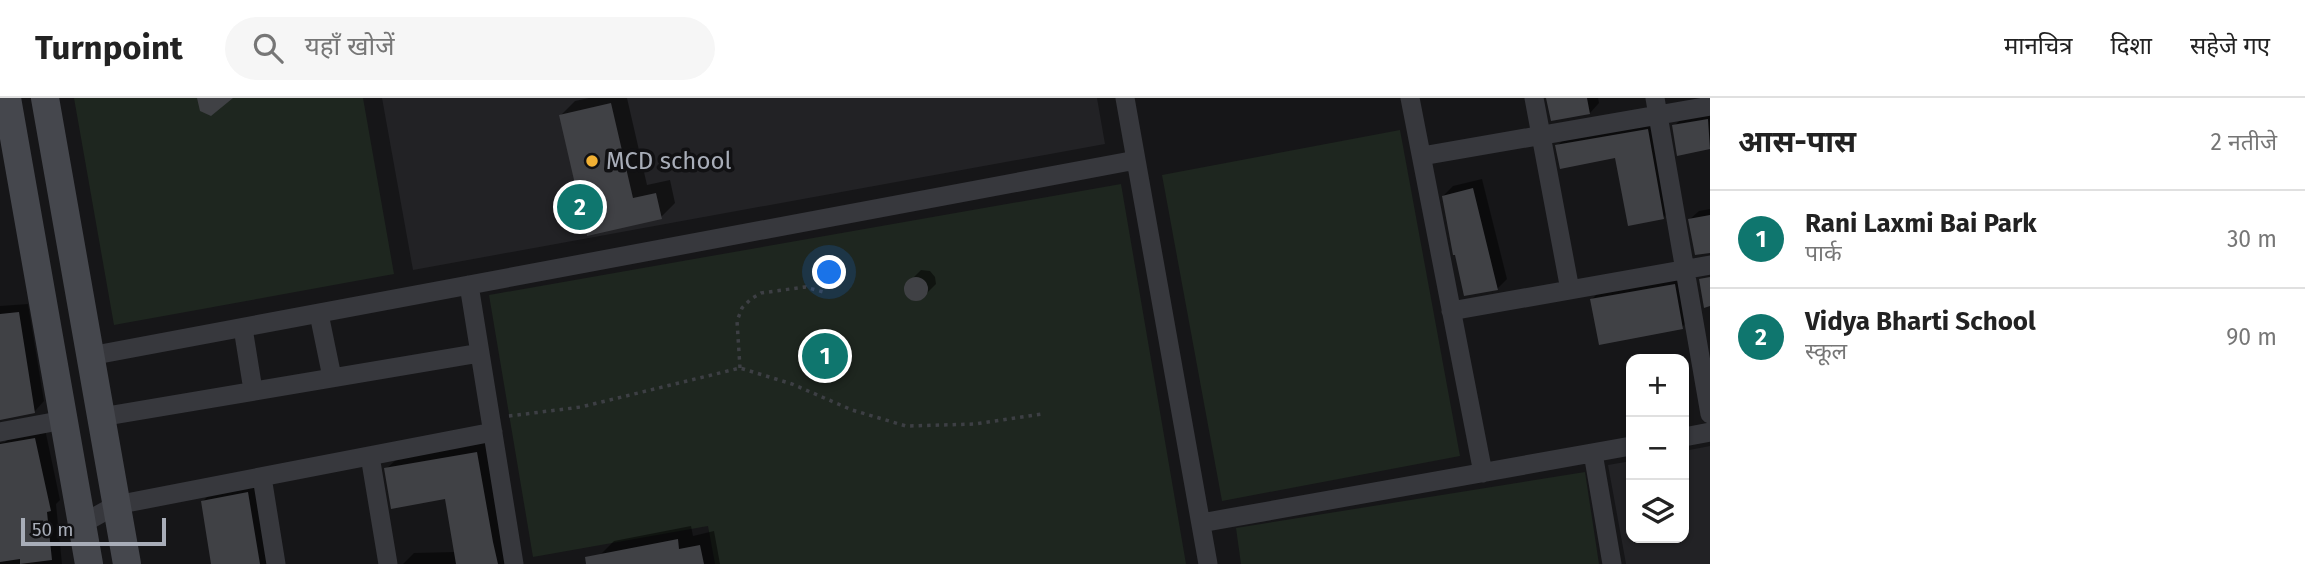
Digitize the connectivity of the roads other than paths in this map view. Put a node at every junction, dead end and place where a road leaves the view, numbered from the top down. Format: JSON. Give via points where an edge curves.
{"nodes":[{"id":1,"x":7,"y":98,"type":"edge"},
{"id":2,"x":45,"y":98,"type":"edge"},
{"id":3,"x":1125,"y":98,"type":"edge"},
{"id":4,"x":1410,"y":98,"type":"edge"},
{"id":5,"x":1534,"y":98,"type":"edge"},
{"id":6,"x":1657,"y":106,"type":"edge"},
{"id":7,"x":1710,"y":106,"type":"edge"},
{"id":8,"x":1541,"y":135,"type":"junction"},
{"id":9,"x":1422,"y":156,"type":"junction"},
{"id":10,"x":1136,"y":160,"type":"junction"},
{"id":11,"x":1710,"y":265,"type":"edge"},
{"id":12,"x":1685,"y":269,"type":"junction"},
{"id":13,"x":469,"y":285,"type":"junction"},
{"id":14,"x":1570,"y":289,"type":"junction"},
{"id":15,"x":1451,"y":311,"type":"junction"},
{"id":16,"x":319,"y":314,"type":"junction"},
{"id":17,"x":243,"y":328,"type":"junction"},
{"id":18,"x":480,"y":353,"type":"junction"},
{"id":19,"x":90,"y":356,"type":"junction"},
{"id":20,"x":332,"y":377,"type":"junction"},
{"id":21,"x":253,"y":390,"type":"junction"},
{"id":22,"x":1710,"y":414,"type":"edge"},
{"id":23,"x":101,"y":417,"type":"junction"},
{"id":24,"x":64,"y":420,"type":"junction"},
{"id":25,"x":0,"y":432,"type":"edge"},
{"id":26,"x":493,"y":432,"type":"junction"},
{"id":27,"x":1710,"y":432,"type":"edge"},
{"id":28,"x":1689,"y":436,"type":"edge"},
{"id":29,"x":1626,"y":447,"type":"edge"},
{"id":30,"x":1593,"y":453,"type":"junction"},
{"id":31,"x":370,"y":456,"type":"junction"},
{"id":32,"x":1483,"y":473,"type":"junction"},
{"id":33,"x":262,"y":477,"type":"junction"},
{"id":34,"x":116,"y":505,"type":"junction"},
{"id":35,"x":1201,"y":523,"type":"junction"},
{"id":36,"x":82,"y":524,"type":"junction"},
{"id":37,"x":89,"y":564,"type":"edge"},
{"id":38,"x":127,"y":564,"type":"edge"},
{"id":39,"x":276,"y":564,"type":"edge"},
{"id":40,"x":388,"y":564,"type":"edge"},
{"id":41,"x":514,"y":564,"type":"edge"},
{"id":42,"x":1208,"y":564,"type":"edge"},
{"id":43,"x":1612,"y":564,"type":"edge"}],
"edges":[{"from":1,"to":24,"type":"street"},
{"from":2,"to":19,"type":"street"},
{"from":3,"to":10,"type":"street"},
{"from":4,"to":9,"type":"street"},
{"from":5,"to":8,"type":"street"},
{"from":6,"to":7,"type":"street"},
{"from":6,"to":8,"type":"street"},
{"from":6,"to":12,"type":"street"},
{"from":8,"to":9,"type":"street"},
{"from":8,"to":14,"type":"street"},
{"from":9,"to":15,"type":"street"},
{"from":10,"to":13,"type":"street"},
{"from":10,"to":35,"type":"street"},
{"from":11,"to":12,"type":"street"},
{"from":12,"to":14,"type":"street"},
{"from":12,"to":22,"type":"street"},
{"from":13,"to":16,"type":"street"},
{"from":13,"to":18,"type":"street"},
{"from":14,"to":15,"type":"street"},
{"from":15,"to":32,"type":"street"},
{"from":16,"to":17,"type":"street"},
{"from":16,"to":20,"type":"street"},
{"from":17,"to":19,"type":"street"},
{"from":17,"to":21,"type":"street"},
{"from":18,"to":20,"type":"street"},
{"from":18,"to":26,"type":"street"},
{"from":19,"to":23,"type":"street"},
{"from":20,"to":21,"type":"street"},
{"from":21,"to":23,"type":"street"},
{"from":23,"to":34,"type":"street"},
{"from":24,"to":25,"type":"street"},
{"from":24,"to":36,"type":"street"},
{"from":26,"to":31,"type":"street"},
{"from":26,"to":41,"type":"street"},
{"from":27,"to":28,"type":"street"},
{"from":29,"to":30,"type":"street"},
{"from":30,"to":32,"type":"street"},
{"from":30,"to":43,"type":"street"},
{"from":31,"to":33,"type":"street"},
{"from":31,"to":40,"type":"street"},
{"from":32,"to":35,"type":"street"},
{"from":33,"to":34,"type":"street"},
{"from":33,"to":39,"type":"street"},
{"from":34,"to":36,"type":"street"},
{"from":34,"to":38,"type":"street"},
{"from":35,"to":42,"type":"street"},
{"from":36,"to":37,"type":"street"}]}
